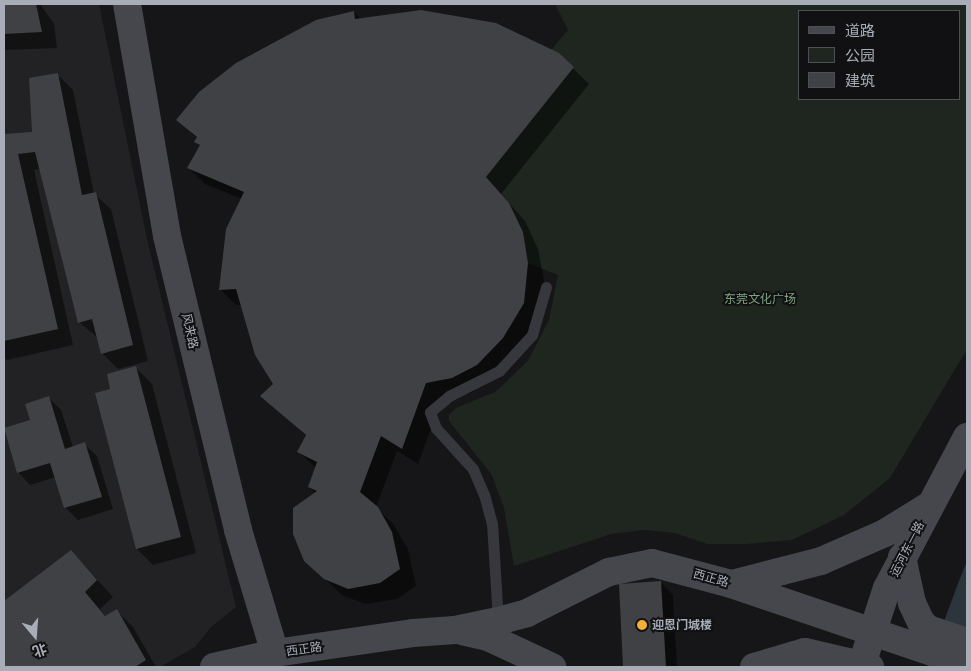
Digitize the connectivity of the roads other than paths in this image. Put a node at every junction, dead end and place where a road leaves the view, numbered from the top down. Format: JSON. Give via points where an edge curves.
{"nodes":[{"id":1,"x":127,"y":4,"type":"edge"},
{"id":2,"x":546,"y":287,"type":"dead end"},
{"id":3,"x":967,"y":437,"type":"edge"},
{"id":4,"x":929,"y":506,"type":"junction"},
{"id":5,"x":902,"y":557,"type":"junction"},
{"id":6,"x":731,"y":584,"type":"junction"},
{"id":7,"x":498,"y":621,"type":"junction"},
{"id":8,"x":456,"y":630,"type":"junction"},
{"id":9,"x":871,"y":633,"type":"junction"},
{"id":10,"x":925,"y":638,"type":"junction"},
{"id":11,"x":967,"y":642,"type":"edge"},
{"id":12,"x":275,"y":653,"type":"junction"},
{"id":13,"x":967,"y":664,"type":"edge"},
{"id":14,"x":864,"y":666,"type":"edge"},
{"id":15,"x":214,"y":667,"type":"edge"},
{"id":16,"x":552,"y":667,"type":"edge"},
{"id":17,"x":754,"y":667,"type":"edge"}],
"edges":[{"from":1,"to":12,"type":"main road","name":"风来路","via":[[167,236],[238,530]]},
{"from":2,"to":7,"type":"lane","via":[[532,335],[499,371],[449,396],[430,412],[436,428],[473,469],[484,495],[492,524]]},
{"from":3,"to":4,"type":"main road","name":"运河东一路"},
{"from":4,"to":5,"type":"main road","name":"运河东一路"},
{"from":4,"to":6,"type":"main road","via":[[885,533],[821,561]]},
{"from":5,"to":9,"type":"main road","name":"运河东一路"},
{"from":5,"to":10,"type":"main road","via":[[912,604]]},
{"from":6,"to":7,"type":"main road","name":"西正路","via":[[652,563],[632,565],[609,572],[527,613]]},
{"from":6,"to":9,"type":"main road","name":"西正路"},
{"from":7,"to":8,"type":"main road","name":"西正路"},
{"from":8,"to":12,"type":"main road","name":"西正路"},
{"from":8,"to":16,"type":"main road","name":"西正路","via":[[488,637]]},
{"from":9,"to":10,"type":"main road","name":"西正路"},
{"from":9,"to":14,"type":"main road","name":"运河东一路"},
{"from":10,"to":11,"type":"main road"},
{"from":10,"to":13,"type":"main road","name":"西正路"},
{"from":12,"to":15,"type":"main road","name":"西正路"},
{"from":14,"to":17,"type":"main road","via":[[805,652]]}]}
